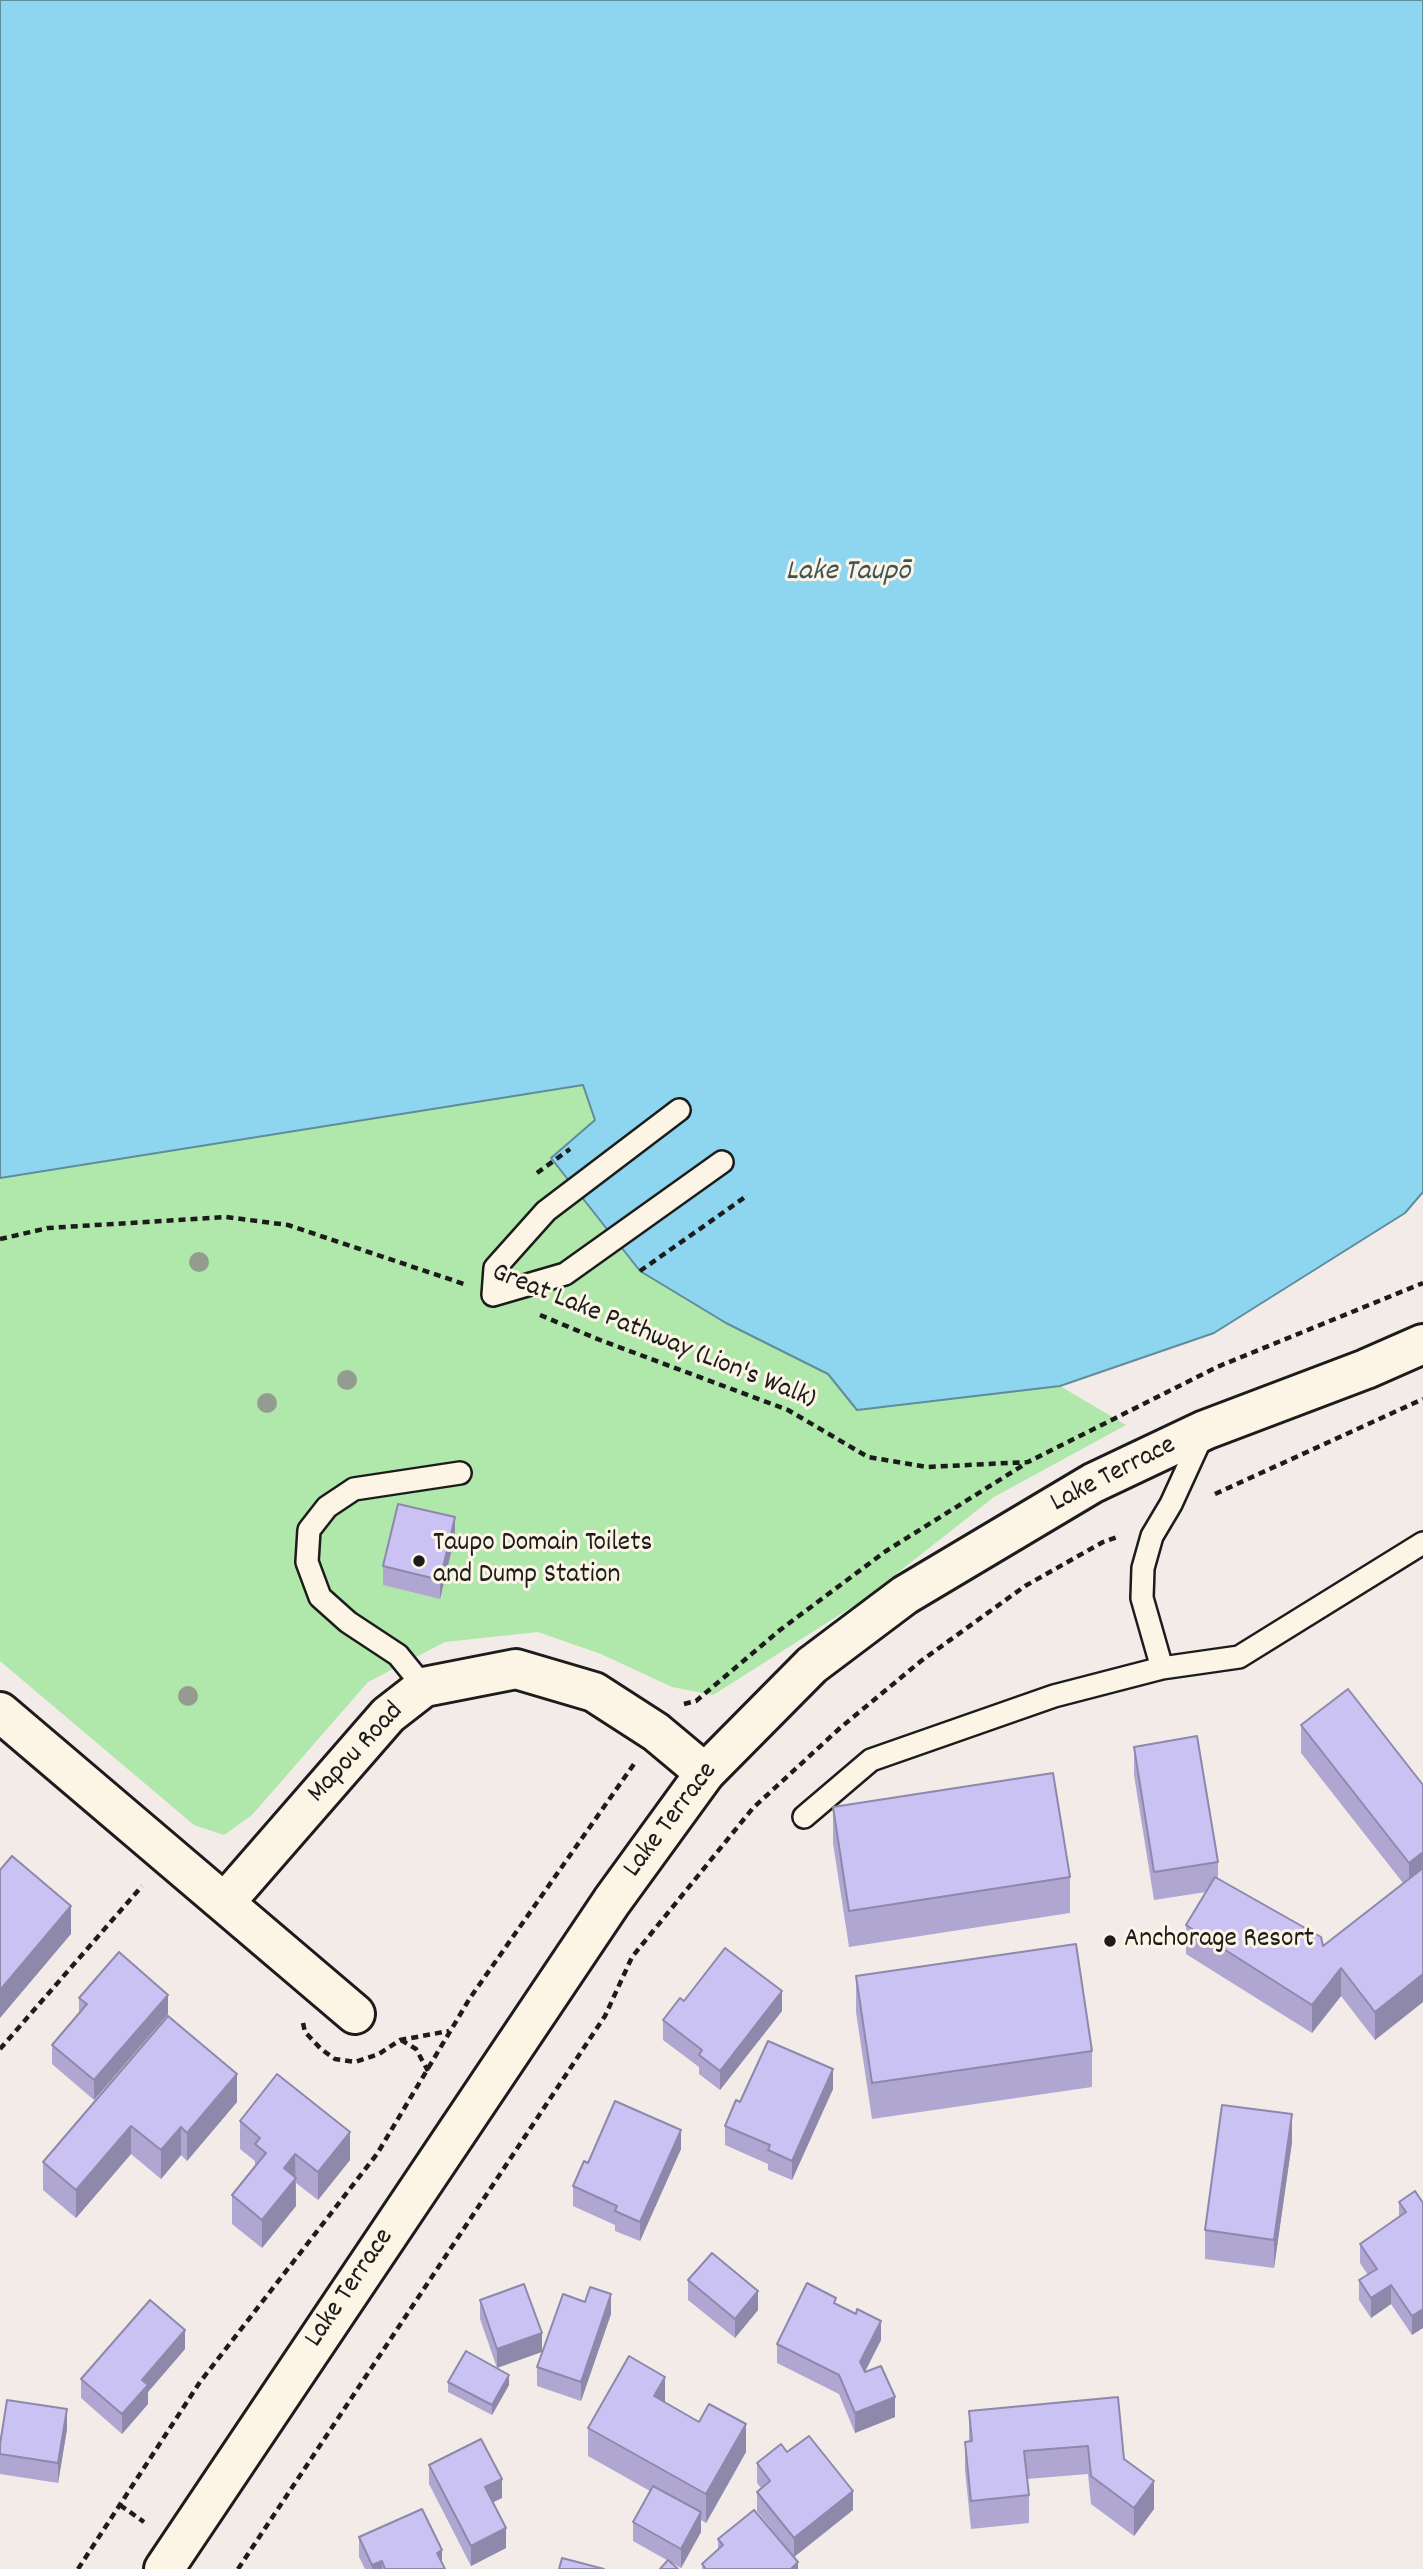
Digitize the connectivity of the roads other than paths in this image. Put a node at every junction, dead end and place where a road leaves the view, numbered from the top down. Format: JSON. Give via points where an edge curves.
{"nodes":[{"id":1,"x":679,"y":1110,"type":"dead end"},
{"id":2,"x":722,"y":1162,"type":"dead end"},
{"id":3,"x":1423,"y":1344,"type":"edge"},
{"id":4,"x":1205,"y":1430,"type":"junction"},
{"id":5,"x":460,"y":1473,"type":"dead end"},
{"id":6,"x":1423,"y":1543,"type":"edge"},
{"id":7,"x":1162,"y":1668,"type":"junction"},
{"id":8,"x":424,"y":1687,"type":"junction"},
{"id":9,"x":0,"y":1712,"type":"edge"},
{"id":10,"x":705,"y":1773,"type":"junction"},
{"id":11,"x":804,"y":1817,"type":"dead end"},
{"id":12,"x":226,"y":1901,"type":"junction"},
{"id":13,"x":355,"y":2014,"type":"dead end"},
{"id":14,"x":164,"y":2569,"type":"edge"}],
"edges":[{"from":1,"to":2,"type":"lane","via":[[547,1211],[495,1268],[493,1295],[565,1273]]},
{"from":3,"to":4,"type":"main road","name":"Lake Terrace"},
{"from":4,"to":7,"type":"lane","via":[[1152,1536],[1143,1568],[1142,1598]]},
{"from":4,"to":10,"type":"main road","name":"Lake Terrace","via":[[1093,1483],[905,1595],[813,1665]]},
{"from":5,"to":8,"type":"lane","via":[[354,1489],[327,1507],[309,1530],[307,1562],[320,1597],[398,1655]]},
{"from":6,"to":7,"type":"lane","via":[[1239,1657]]},
{"from":7,"to":11,"type":"lane","via":[[1054,1696],[871,1760]]},
{"from":8,"to":10,"type":"main road","name":"Mapou Road","via":[[516,1669],[594,1692],[656,1732]]},
{"from":8,"to":12,"type":"main road","name":"Mapou Road","via":[[388,1715]]},
{"from":9,"to":12,"type":"main road"},
{"from":10,"to":14,"type":"main road","name":"Lake Terrace","via":[[554,1986]]},
{"from":12,"to":13,"type":"main road"}]}
